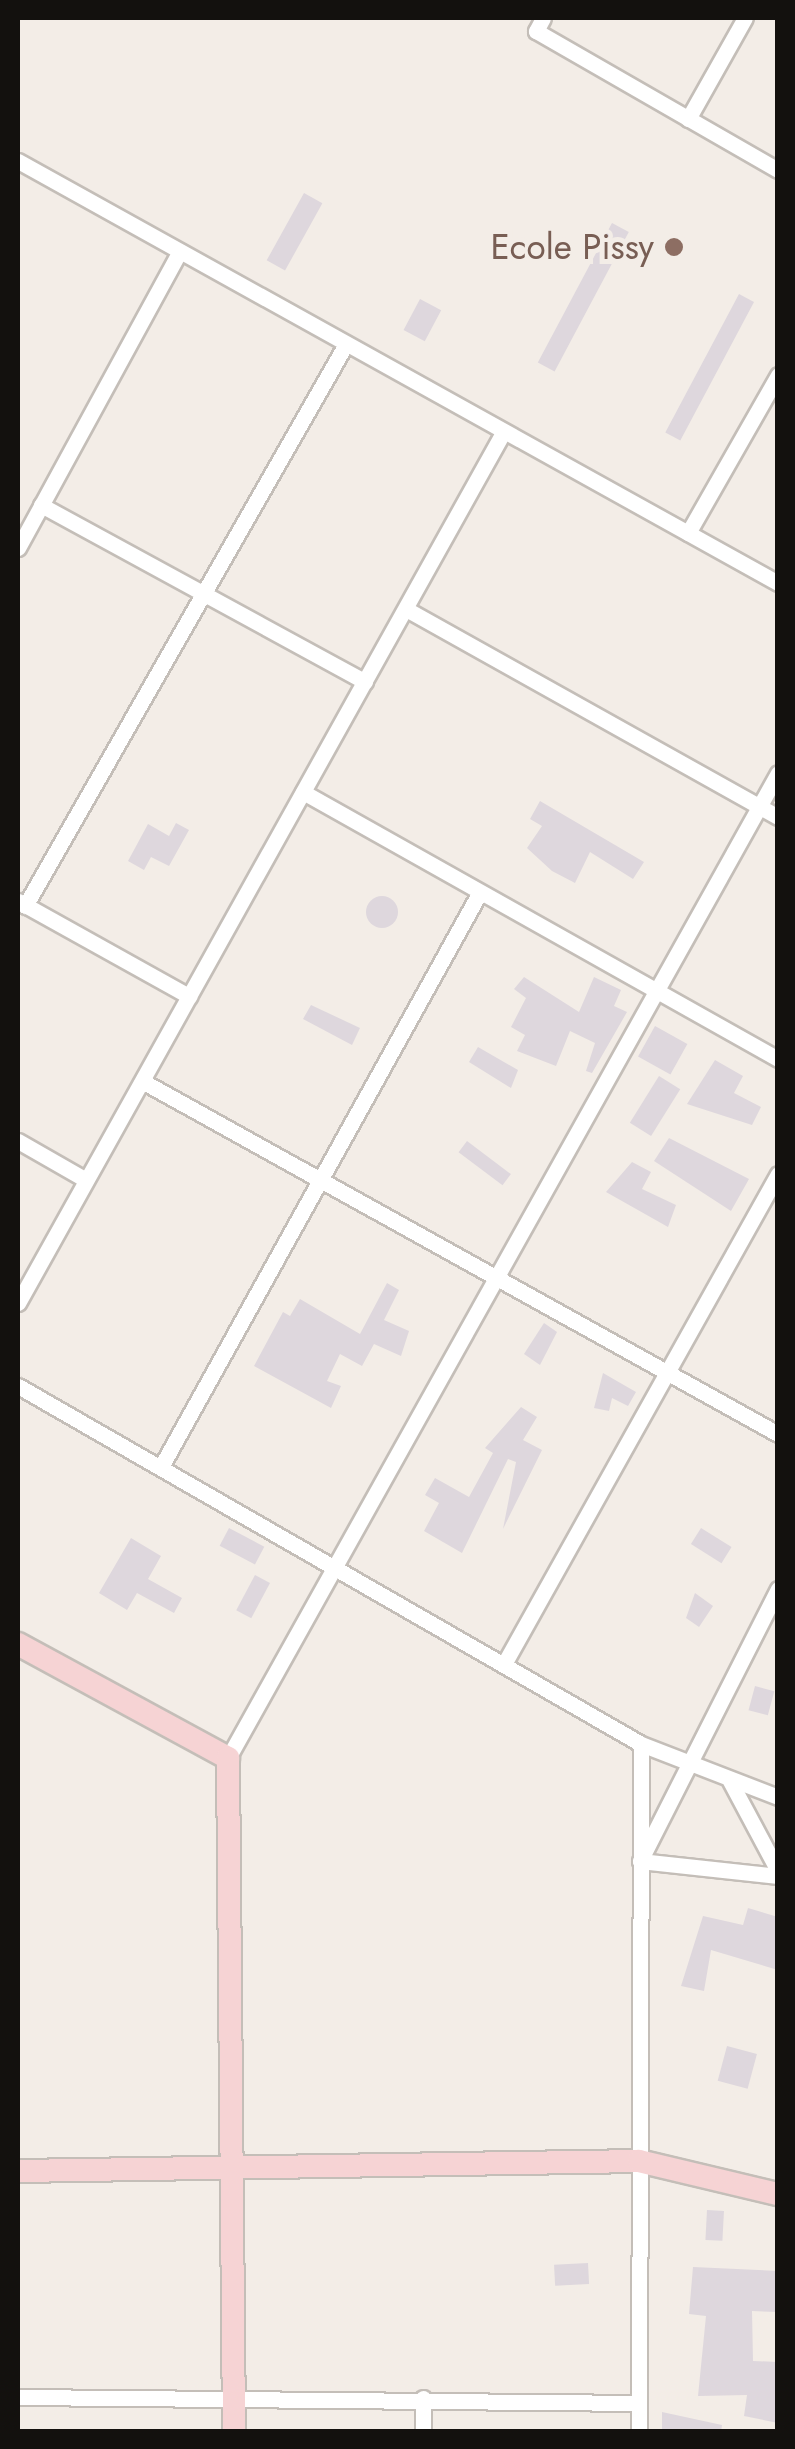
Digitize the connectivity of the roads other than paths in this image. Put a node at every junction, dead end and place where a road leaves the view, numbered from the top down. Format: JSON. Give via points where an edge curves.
{"nodes":[{"id":1,"x":543,"y":18,"type":"edge"},
{"id":2,"x":745,"y":18,"type":"edge"},
{"id":3,"x":688,"y":118,"type":"junction"},
{"id":4,"x":18,"y":161,"type":"edge"},
{"id":5,"x":778,"y":170,"type":"edge"},
{"id":6,"x":180,"y":251,"type":"junction"},
{"id":7,"x":346,"y":344,"type":"junction"},
{"id":8,"x":778,"y":375,"type":"edge"},
{"id":9,"x":504,"y":431,"type":"junction"},
{"id":10,"x":41,"y":504,"type":"junction"},
{"id":11,"x":688,"y":533,"type":"junction"},
{"id":12,"x":18,"y":548,"type":"edge"},
{"id":13,"x":778,"y":582,"type":"edge"},
{"id":14,"x":206,"y":595,"type":"junction"},
{"id":15,"x":406,"y":609,"type":"junction"},
{"id":16,"x":365,"y":682,"type":"junction"},
{"id":17,"x":778,"y":773,"type":"edge"},
{"id":18,"x":303,"y":792,"type":"junction"},
{"id":19,"x":759,"y":807,"type":"junction"},
{"id":20,"x":778,"y":817,"type":"edge"},
{"id":21,"x":480,"y":892,"type":"junction"},
{"id":22,"x":22,"y":904,"type":"edge"},
{"id":23,"x":654,"y":990,"type":"junction"},
{"id":24,"x":189,"y":996,"type":"junction"},
{"id":25,"x":778,"y":1059,"type":"edge"},
{"id":26,"x":142,"y":1080,"type":"junction"},
{"id":27,"x":18,"y":1141,"type":"edge"},
{"id":28,"x":778,"y":1174,"type":"edge"},
{"id":29,"x":86,"y":1180,"type":"junction"},
{"id":30,"x":323,"y":1182,"type":"junction"},
{"id":31,"x":494,"y":1279,"type":"junction"},
{"id":32,"x":18,"y":1303,"type":"edge"},
{"id":33,"x":664,"y":1372,"type":"junction"},
{"id":34,"x":18,"y":1386,"type":"edge"},
{"id":35,"x":778,"y":1434,"type":"edge"},
{"id":36,"x":162,"y":1466,"type":"junction"},
{"id":37,"x":338,"y":1568,"type":"junction"},
{"id":38,"x":778,"y":1589,"type":"edge"},
{"id":39,"x":18,"y":1644,"type":"edge"},
{"id":40,"x":504,"y":1664,"type":"junction"},
{"id":41,"x":641,"y":1744,"type":"junction"},
{"id":42,"x":228,"y":1758,"type":"junction"},
{"id":43,"x":688,"y":1762,"type":"junction"},
{"id":44,"x":730,"y":1781,"type":"junction"},
{"id":45,"x":778,"y":1796,"type":"edge"},
{"id":46,"x":640,"y":1861,"type":"junction"},
{"id":47,"x":778,"y":1874,"type":"edge"},
{"id":48,"x":639,"y":2160,"type":"junction"},
{"id":49,"x":232,"y":2170,"type":"junction"},
{"id":50,"x":18,"y":2171,"type":"edge"},
{"id":51,"x":778,"y":2194,"type":"edge"},
{"id":52,"x":234,"y":2396,"type":"junction"},
{"id":53,"x":18,"y":2397,"type":"edge"},
{"id":54,"x":423,"y":2398,"type":"junction"},
{"id":55,"x":638,"y":2403,"type":"junction"},
{"id":56,"x":234,"y":2432,"type":"edge"},
{"id":57,"x":423,"y":2432,"type":"edge"},
{"id":58,"x":638,"y":2432,"type":"edge"}],
"edges":[{"from":1,"to":3,"type":"street","via":[[536,31]]},
{"from":2,"to":3,"type":"street"},
{"from":3,"to":5,"type":"street"},
{"from":4,"to":6,"type":"street"},
{"from":6,"to":7,"type":"street"},
{"from":6,"to":10,"type":"street"},
{"from":7,"to":9,"type":"street"},
{"from":7,"to":14,"type":"street"},
{"from":8,"to":11,"type":"street"},
{"from":9,"to":11,"type":"street"},
{"from":9,"to":15,"type":"street"},
{"from":10,"to":12,"type":"street"},
{"from":10,"to":14,"type":"street"},
{"from":11,"to":13,"type":"street"},
{"from":14,"to":16,"type":"street"},
{"from":14,"to":22,"type":"street"},
{"from":15,"to":16,"type":"street"},
{"from":15,"to":19,"type":"street"},
{"from":16,"to":18,"type":"street"},
{"from":17,"to":19,"type":"street"},
{"from":18,"to":21,"type":"street"},
{"from":18,"to":24,"type":"street"},
{"from":19,"to":20,"type":"street"},
{"from":19,"to":23,"type":"street"},
{"from":21,"to":23,"type":"street"},
{"from":21,"to":30,"type":"street"},
{"from":22,"to":24,"type":"street"},
{"from":23,"to":25,"type":"street"},
{"from":23,"to":31,"type":"street"},
{"from":24,"to":26,"type":"street"},
{"from":26,"to":29,"type":"street"},
{"from":26,"to":30,"type":"street"},
{"from":27,"to":29,"type":"street"},
{"from":28,"to":33,"type":"street"},
{"from":29,"to":32,"type":"street"},
{"from":30,"to":31,"type":"street"},
{"from":30,"to":36,"type":"street"},
{"from":31,"to":33,"type":"street"},
{"from":31,"to":37,"type":"street"},
{"from":33,"to":35,"type":"street"},
{"from":33,"to":40,"type":"street"},
{"from":34,"to":36,"type":"street"},
{"from":36,"to":37,"type":"street"},
{"from":37,"to":40,"type":"street"},
{"from":37,"to":42,"type":"street"},
{"from":38,"to":43,"type":"street"},
{"from":39,"to":42,"type":"street"},
{"from":40,"to":41,"type":"street"},
{"from":41,"to":43,"type":"street"},
{"from":41,"to":46,"type":"street"},
{"from":42,"to":49,"type":"street"},
{"from":43,"to":44,"type":"street"},
{"from":43,"to":46,"type":"street"},
{"from":44,"to":45,"type":"street"},
{"from":44,"to":47,"type":"street"},
{"from":46,"to":47,"type":"street"},
{"from":46,"to":48,"type":"street"},
{"from":48,"to":49,"type":"street"},
{"from":48,"to":51,"type":"street"},
{"from":48,"to":55,"type":"street"},
{"from":49,"to":50,"type":"street"},
{"from":49,"to":52,"type":"street"},
{"from":52,"to":53,"type":"street"},
{"from":52,"to":54,"type":"street"},
{"from":52,"to":56,"type":"street"},
{"from":54,"to":55,"type":"street"},
{"from":54,"to":57,"type":"street"},
{"from":55,"to":58,"type":"street"}]}
